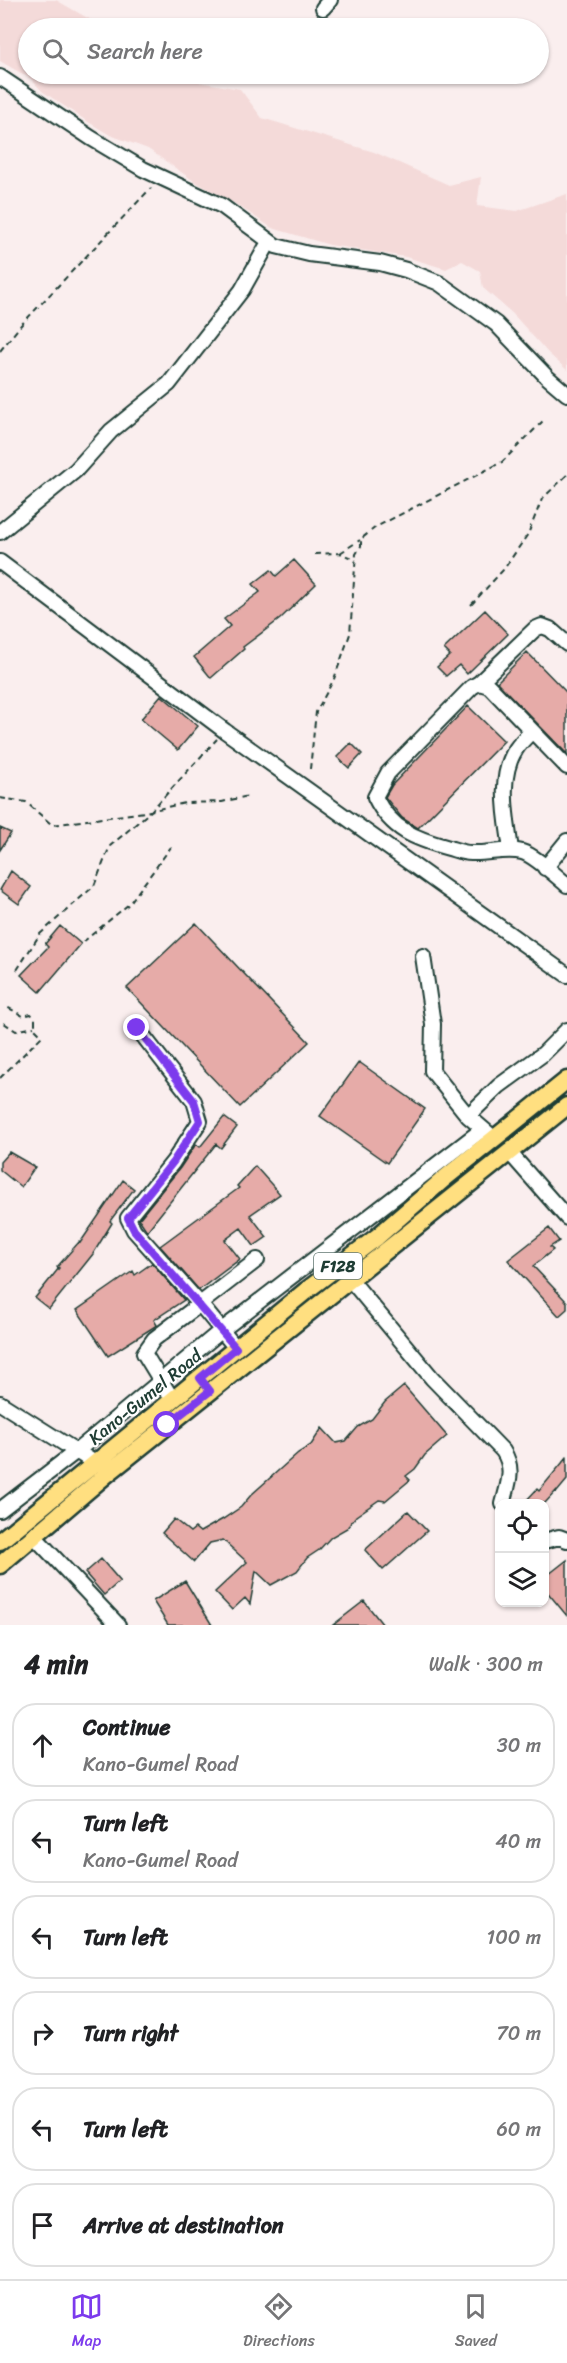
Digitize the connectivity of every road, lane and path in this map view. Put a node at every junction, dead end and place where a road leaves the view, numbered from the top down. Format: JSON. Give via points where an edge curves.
{"nodes":[{"id":1,"x":0,"y":77,"type":"edge"},
{"id":2,"x":161,"y":177,"type":"junction"},
{"id":3,"x":268,"y":242,"type":"junction"},
{"id":4,"x":0,"y":351,"type":"edge"},
{"id":5,"x":567,"y":393,"type":"edge"},
{"id":6,"x":543,"y":421,"type":"dead end"},
{"id":7,"x":567,"y":475,"type":"edge"},
{"id":8,"x":0,"y":532,"type":"edge"},
{"id":9,"x":361,"y":539,"type":"junction"},
{"id":10,"x":340,"y":553,"type":"junction"},
{"id":11,"x":315,"y":554,"type":"dead end"},
{"id":12,"x":357,"y":561,"type":"junction"},
{"id":13,"x":0,"y":562,"type":"edge"},
{"id":14,"x":471,"y":605,"type":"dead end"},
{"id":15,"x":567,"y":644,"type":"edge"},
{"id":16,"x":479,"y":683,"type":"junction"},
{"id":17,"x":225,"y":730,"type":"junction"},
{"id":18,"x":531,"y":731,"type":"junction"},
{"id":19,"x":567,"y":767,"type":"edge"},
{"id":20,"x":310,"y":769,"type":"dead end"},
{"id":21,"x":248,"y":796,"type":"dead end"},
{"id":22,"x":0,"y":798,"type":"edge"},
{"id":23,"x":151,"y":811,"type":"junction"},
{"id":24,"x":567,"y":840,"type":"edge"},
{"id":25,"x":171,"y":847,"type":"dead end"},
{"id":26,"x":511,"y":850,"type":"junction"},
{"id":27,"x":545,"y":868,"type":"junction"},
{"id":28,"x":567,"y":885,"type":"edge"},
{"id":29,"x":83,"y":942,"type":"dead end"},
{"id":30,"x":423,"y":956,"type":"dead end"},
{"id":31,"x":17,"y":970,"type":"dead end"},
{"id":32,"x":567,"y":975,"type":"edge"},
{"id":33,"x":7,"y":1007,"type":"dead end"},
{"id":34,"x":4,"y":1023,"type":"dead end"},
{"id":35,"x":35,"y":1027,"type":"junction"},
{"id":36,"x":137,"y":1028,"type":"dead end"},
{"id":37,"x":567,"y":1030,"type":"edge"},
{"id":38,"x":0,"y":1078,"type":"edge"},
{"id":39,"x":567,"y":1080,"type":"edge"},
{"id":40,"x":567,"y":1106,"type":"edge"},
{"id":41,"x":468,"y":1116,"type":"junction"},
{"id":42,"x":489,"y":1135,"type":"junction"},
{"id":43,"x":509,"y":1152,"type":"junction"},
{"id":44,"x":567,"y":1218,"type":"edge"},
{"id":45,"x":257,"y":1260,"type":"dead end"},
{"id":46,"x":350,"y":1280,"type":"junction"},
{"id":47,"x":200,"y":1304,"type":"junction"},
{"id":48,"x":222,"y":1330,"type":"junction"},
{"id":49,"x":236,"y":1348,"type":"junction"},
{"id":50,"x":161,"y":1381,"type":"junction"},
{"id":51,"x":205,"y":1384,"type":"junction"},
{"id":52,"x":172,"y":1399,"type":"junction"},
{"id":53,"x":0,"y":1403,"type":"edge"},
{"id":54,"x":78,"y":1450,"type":"junction"},
{"id":55,"x":95,"y":1463,"type":"junction"},
{"id":56,"x":504,"y":1499,"type":"edge"},
{"id":57,"x":0,"y":1510,"type":"edge"},
{"id":58,"x":34,"y":1536,"type":"junction"},
{"id":59,"x":549,"y":1540,"type":"edge"},
{"id":60,"x":567,"y":1540,"type":"edge"},
{"id":61,"x":0,"y":1541,"type":"edge"},
{"id":62,"x":0,"y":1565,"type":"edge"},
{"id":63,"x":118,"y":1625,"type":"edge"}],
"edges":[{"from":1,"to":2,"type":"street","via":[[91,138]]},
{"from":2,"to":3,"type":"street","via":[[238,215]]},
{"from":2,"to":4,"type":"path"},
{"from":3,"to":5,"type":"street","via":[[309,254],[380,263],[439,284],[496,324]]},
{"from":3,"to":8,"type":"street","via":[[242,290],[169,384],[111,431],[76,470]]},
{"from":6,"to":9,"type":"path","via":[[502,462],[376,526]]},
{"from":7,"to":14,"type":"path","via":[[542,499],[528,534],[504,569]]},
{"from":9,"to":10,"type":"path"},
{"from":9,"to":12,"type":"path"},
{"from":10,"to":11,"type":"path"},
{"from":10,"to":12,"type":"path"},
{"from":12,"to":20,"type":"path","via":[[350,634],[334,679],[316,712]]},
{"from":13,"to":17,"type":"street"},
{"from":15,"to":16,"type":"street","via":[[550,629],[535,629]]},
{"from":16,"to":18,"type":"street","via":[[489,686]]},
{"from":16,"to":26,"type":"street","via":[[388,774],[375,797],[397,826],[422,841],[467,853]]},
{"from":17,"to":23,"type":"path"},
{"from":17,"to":32,"type":"street"},
{"from":18,"to":19,"type":"street"},
{"from":18,"to":26,"type":"street","via":[[515,749],[507,770],[505,798]]},
{"from":21,"to":23,"type":"path"},
{"from":22,"to":23,"type":"path","via":[[26,802],[52,825]]},
{"from":23,"to":31,"type":"path","via":[[110,846],[94,886],[40,934]]},
{"from":24,"to":27,"type":"street"},
{"from":25,"to":29,"type":"path","via":[[129,904]]},
{"from":26,"to":27,"type":"street","via":[[525,852]]},
{"from":27,"to":28,"type":"street"},
{"from":30,"to":41,"type":"street","via":[[433,1024],[432,1071]]},
{"from":33,"to":35,"type":"path","via":[[23,1016],[31,1014]]},
{"from":34,"to":35,"type":"path","via":[[16,1031]]},
{"from":35,"to":38,"type":"path","via":[[42,1036]]},
{"from":36,"to":47,"type":"street","via":[[194,1101],[200,1121],[128,1218],[134,1230]]},
{"from":37,"to":41,"type":"street"},
{"from":39,"to":42,"type":"main road","name":"Kano-Gumel Road","number":"F128"},
{"from":40,"to":43,"type":"main road","name":"Kano-Gumel Road","number":"F128"},
{"from":41,"to":42,"type":"street"},
{"from":42,"to":48,"type":"street"},
{"from":42,"to":49,"type":"main road","name":"Kano-Gumel Road","number":"F128","via":[[377,1237]]},
{"from":43,"to":44,"type":"street"},
{"from":43,"to":46,"type":"main road","name":"Kano-Gumel Road","number":"F128"},
{"from":45,"to":47,"type":"street"},
{"from":46,"to":51,"type":"main road","name":"Kano-Gumel Road","number":"F128"},
{"from":46,"to":56,"type":"street","via":[[432,1378],[503,1451],[511,1472]]},
{"from":47,"to":48,"type":"street"},
{"from":47,"to":50,"type":"street","via":[[154,1339],[144,1353]]},
{"from":48,"to":49,"type":"street"},
{"from":48,"to":50,"type":"street"},
{"from":49,"to":51,"type":"main road","name":"Kano-Gumel Road","number":"F128"},
{"from":50,"to":52,"type":"street"},
{"from":50,"to":54,"type":"street"},
{"from":51,"to":52,"type":"main road","name":"Kano-Gumel Road","number":"F128"},
{"from":51,"to":58,"type":"main road","name":"Kano-Gumel Road","number":"F128"},
{"from":52,"to":55,"type":"main road","name":"Kano-Gumel Road","number":"F128"},
{"from":53,"to":54,"type":"street"},
{"from":54,"to":55,"type":"street"},
{"from":54,"to":57,"type":"street"},
{"from":55,"to":61,"type":"main road","name":"Kano-Gumel Road","number":"F128"},
{"from":58,"to":62,"type":"main road","name":"Kano-Gumel Road","number":"F128"},
{"from":58,"to":63,"type":"street"},
{"from":59,"to":60,"type":"street"}]}
